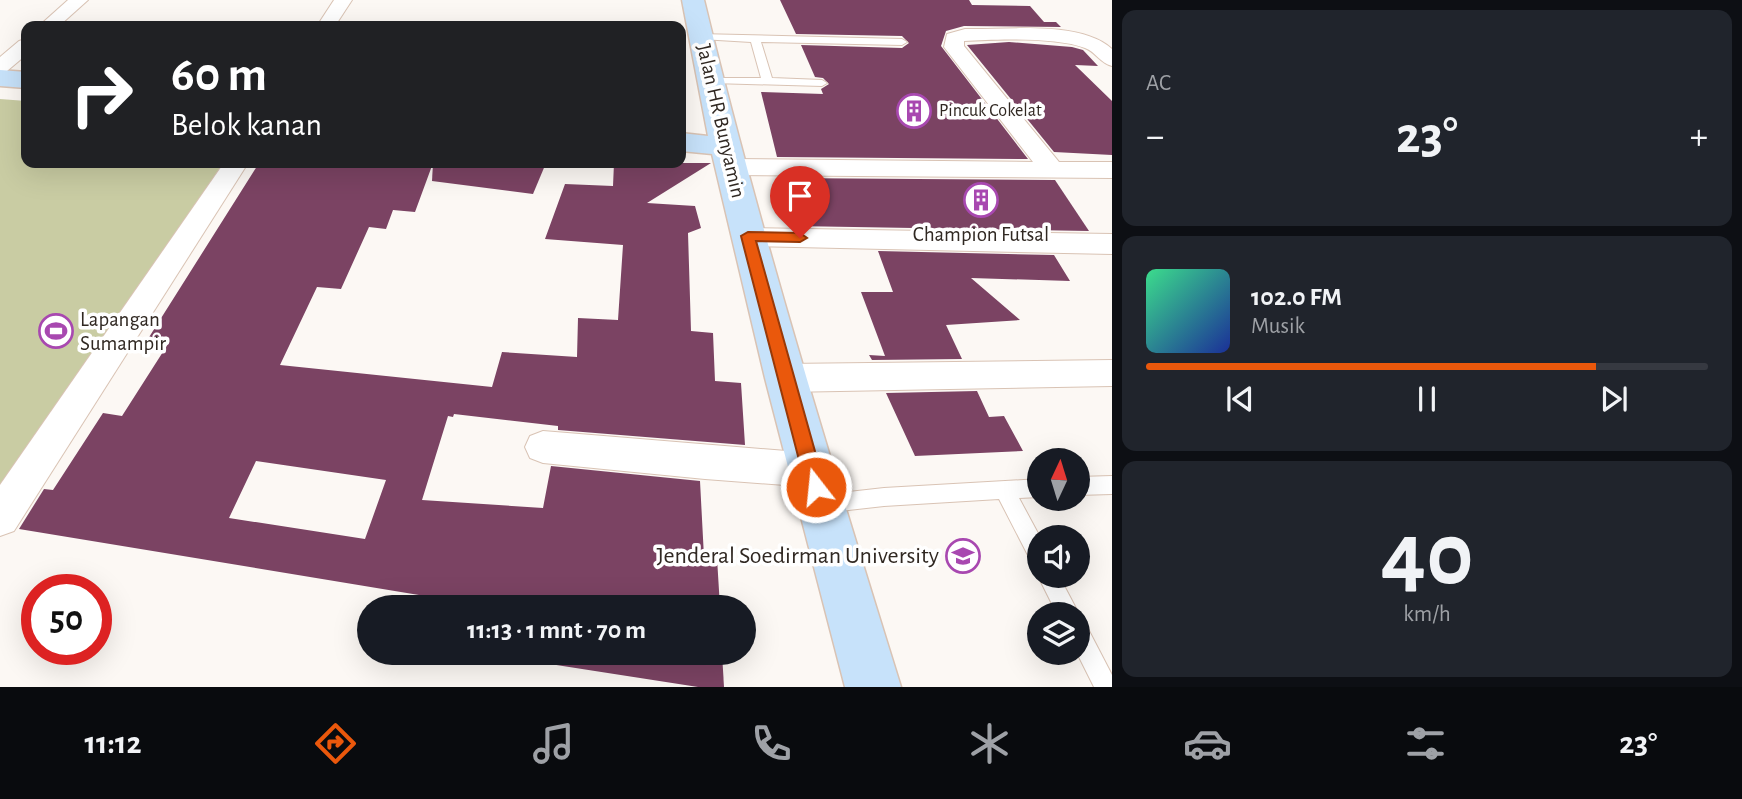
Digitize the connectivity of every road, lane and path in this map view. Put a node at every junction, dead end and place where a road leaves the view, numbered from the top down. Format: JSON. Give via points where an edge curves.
{"nodes":[{"id":1,"x":79,"y":0,"type":"edge"},
{"id":2,"x":343,"y":0,"type":"edge"},
{"id":3,"x":697,"y":18,"type":"edge"},
{"id":4,"x":54,"y":21,"type":"edge"},
{"id":5,"x":329,"y":21,"type":"edge"},
{"id":6,"x":755,"y":39,"type":"junction"},
{"id":7,"x":902,"y":42,"type":"dead end"},
{"id":8,"x":21,"y":49,"type":"edge"},
{"id":9,"x":1112,"y":60,"type":"edge"},
{"id":10,"x":0,"y":67,"type":"edge"},
{"id":11,"x":0,"y":78,"type":"edge"},
{"id":12,"x":21,"y":80,"type":"edge"},
{"id":13,"x":712,"y":80,"type":"junction"},
{"id":14,"x":767,"y":81,"type":"junction"},
{"id":15,"x":822,"y":83,"type":"dead end"},
{"id":16,"x":686,"y":144,"type":"edge"},
{"id":17,"x":727,"y":157,"type":"junction"},
{"id":18,"x":233,"y":168,"type":"edge"},
{"id":19,"x":1052,"y":169,"type":"junction"},
{"id":20,"x":1112,"y":170,"type":"edge"},
{"id":21,"x":748,"y":236,"type":"junction"},
{"id":22,"x":1112,"y":244,"type":"edge"},
{"id":23,"x":1112,"y":373,"type":"edge"},
{"id":24,"x":785,"y":378,"type":"junction"},
{"id":25,"x":543,"y":447,"type":"dead end"},
{"id":26,"x":1112,"y":485,"type":"edge"},
{"id":27,"x":1090,"y":486,"type":"edge"},
{"id":28,"x":816,"y":487,"type":"junction"},
{"id":29,"x":1027,"y":488,"type":"edge"},
{"id":30,"x":1004,"y":489,"type":"junction"},
{"id":31,"x":0,"y":518,"type":"edge"},
{"id":32,"x":1027,"y":533,"type":"edge"},
{"id":33,"x":1090,"y":656,"type":"edge"},
{"id":34,"x":873,"y":687,"type":"edge"},
{"id":35,"x":1106,"y":687,"type":"edge"}],
"edges":[{"from":1,"to":4,"type":"street"},
{"from":2,"to":5,"type":"street"},
{"from":3,"to":6,"type":"lane"},
{"from":3,"to":13,"type":"main road","name":"Jalan HR Bunyamin"},
{"from":6,"to":7,"type":"lane"},
{"from":6,"to":14,"type":"lane"},
{"from":8,"to":10,"type":"street"},
{"from":9,"to":19,"type":"street","via":[[1096,45],[1067,36],[954,38],[954,47]]},
{"from":11,"to":12,"type":"main road"},
{"from":13,"to":14,"type":"lane"},
{"from":13,"to":17,"type":"main road","name":"Jalan HR Bunyamin"},
{"from":14,"to":15,"type":"lane"},
{"from":16,"to":17,"type":"main road"},
{"from":17,"to":19,"type":"street"},
{"from":17,"to":21,"type":"main road","name":"Jalan HR Bunyamin"},
{"from":18,"to":31,"type":"street"},
{"from":19,"to":20,"type":"street"},
{"from":21,"to":22,"type":"street"},
{"from":21,"to":24,"type":"main road","name":"Jalan HR Bunyamin"},
{"from":23,"to":24,"type":"street"},
{"from":24,"to":28,"type":"main road","name":"Jalan HR Bunyamin"},
{"from":25,"to":28,"type":"street","via":[[705,463]]},
{"from":26,"to":27,"type":"lane"},
{"from":28,"to":30,"type":"lane","via":[[884,496]]},
{"from":28,"to":34,"type":"main road","name":"Jalan HR Bunyamin"},
{"from":29,"to":30,"type":"lane"},
{"from":30,"to":32,"type":"lane"},
{"from":33,"to":35,"type":"lane"}]}
